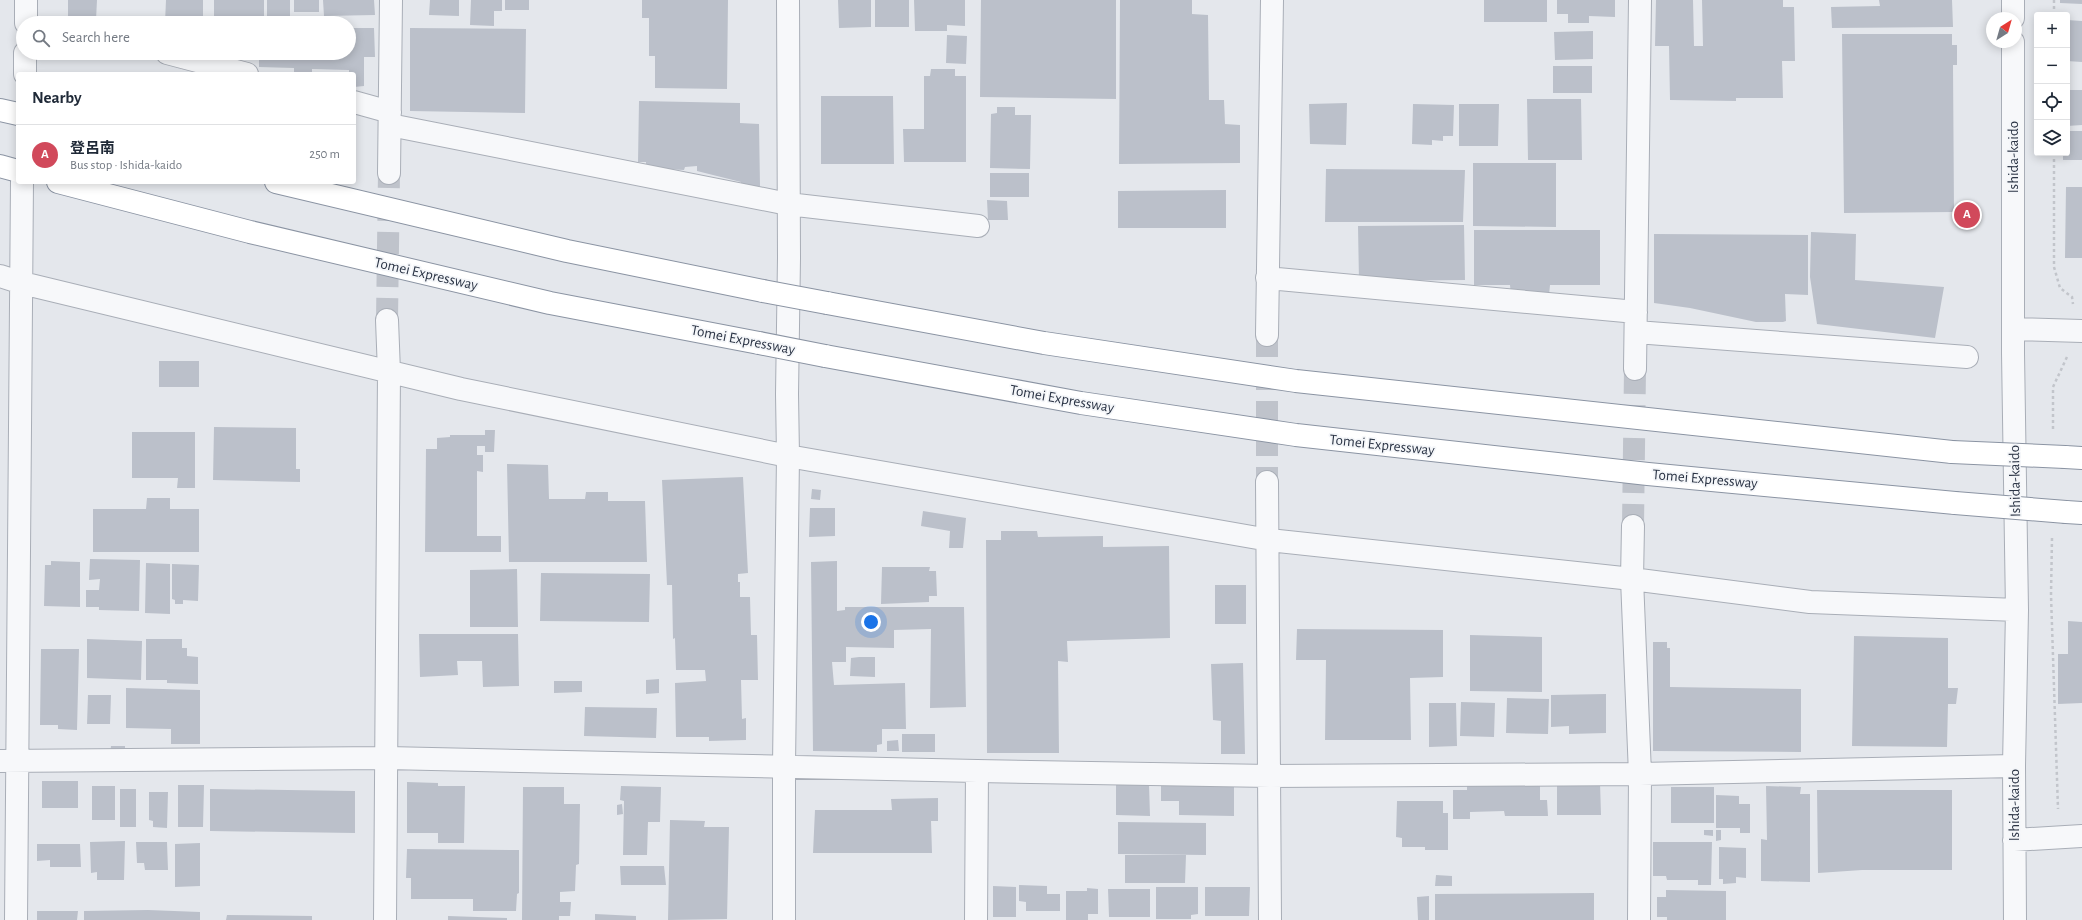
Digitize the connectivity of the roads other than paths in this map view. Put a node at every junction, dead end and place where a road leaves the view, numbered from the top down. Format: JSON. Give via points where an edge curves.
{"nodes":[{"id":1,"x":26,"y":0,"type":"edge"},
{"id":2,"x":391,"y":0,"type":"edge"},
{"id":3,"x":788,"y":0,"type":"edge"},
{"id":4,"x":1272,"y":0,"type":"edge"},
{"id":5,"x":1640,"y":0,"type":"edge"},
{"id":6,"x":2013,"y":0,"type":"edge"},
{"id":7,"x":2013,"y":12,"type":"edge"},
{"id":8,"x":26,"y":16,"type":"edge"},
{"id":9,"x":2013,"y":48,"type":"edge"},
{"id":10,"x":25,"y":60,"type":"edge"},
{"id":11,"x":194,"y":60,"type":"edge"},
{"id":12,"x":25,"y":72,"type":"edge"},
{"id":13,"x":239,"y":72,"type":"edge"},
{"id":14,"x":356,"y":103,"type":"edge"},
{"id":15,"x":0,"y":110,"type":"edge"},
{"id":16,"x":16,"y":114,"type":"edge"},
{"id":17,"x":390,"y":118,"type":"junction"},
{"id":18,"x":0,"y":166,"type":"edge"},
{"id":19,"x":16,"y":170,"type":"edge"},
{"id":20,"x":389,"y":173,"type":"tunnel mouth"},
{"id":21,"x":22,"y":184,"type":"edge"},
{"id":22,"x":65,"y":184,"type":"edge"},
{"id":23,"x":284,"y":184,"type":"edge"},
{"id":24,"x":788,"y":204,"type":"junction"},
{"id":25,"x":978,"y":226,"type":"dead end"},
{"id":26,"x":0,"y":276,"type":"edge"},
{"id":27,"x":1267,"y":278,"type":"junction"},
{"id":28,"x":22,"y":283,"type":"junction"},
{"id":29,"x":387,"y":320,"type":"tunnel mouth"},
{"id":30,"x":1636,"y":322,"type":"junction"},
{"id":31,"x":2013,"y":329,"type":"junction"},
{"id":32,"x":2082,"y":331,"type":"edge"},
{"id":33,"x":1267,"y":335,"type":"tunnel mouth"},
{"id":34,"x":1967,"y":357,"type":"dead end"},
{"id":35,"x":1635,"y":369,"type":"tunnel mouth"},
{"id":36,"x":389,"y":372,"type":"junction"},
{"id":37,"x":788,"y":456,"type":"junction"},
{"id":38,"x":2073,"y":457,"type":"edge"},
{"id":39,"x":1267,"y":482,"type":"tunnel mouth"},
{"id":40,"x":2074,"y":512,"type":"edge"},
{"id":41,"x":1633,"y":526,"type":"tunnel mouth"},
{"id":42,"x":1269,"y":540,"type":"junction"},
{"id":43,"x":1632,"y":579,"type":"junction"},
{"id":44,"x":2017,"y":610,"type":"junction"},
{"id":45,"x":387,"y":758,"type":"junction"},
{"id":46,"x":9,"y":761,"type":"edge"},
{"id":47,"x":784,"y":766,"type":"junction"},
{"id":48,"x":2014,"y":766,"type":"junction"},
{"id":49,"x":977,"y":771,"type":"junction"},
{"id":50,"x":1640,"y":774,"type":"junction"},
{"id":51,"x":1270,"y":776,"type":"junction"},
{"id":52,"x":2082,"y":836,"type":"edge"},
{"id":53,"x":2014,"y":840,"type":"junction"},
{"id":54,"x":16,"y":920,"type":"edge"},
{"id":55,"x":385,"y":920,"type":"edge"},
{"id":56,"x":784,"y":920,"type":"edge"},
{"id":57,"x":976,"y":920,"type":"edge"},
{"id":58,"x":1270,"y":920,"type":"edge"},
{"id":59,"x":1639,"y":920,"type":"edge"},
{"id":60,"x":2015,"y":920,"type":"edge"}],
"edges":[{"from":1,"to":8,"type":"street"},
{"from":2,"to":17,"type":"street"},
{"from":3,"to":24,"type":"street"},
{"from":4,"to":27,"type":"street"},
{"from":5,"to":30,"type":"street"},
{"from":6,"to":7,"type":"street"},
{"from":9,"to":31,"type":"street","name":"Ishida-kaido"},
{"from":10,"to":12,"type":"street"},
{"from":11,"to":13,"type":"street"},
{"from":14,"to":17,"type":"street"},
{"from":15,"to":16,"type":"highway"},
{"from":17,"to":20,"type":"street"},
{"from":17,"to":24,"type":"street"},
{"from":18,"to":19,"type":"highway"},
{"from":21,"to":28,"type":"street"},
{"from":22,"to":40,"type":"highway","name":"Tomei Expressway","bridge":true,"via":[[250,232],[550,303],[1081,403],[1296,435],[1648,474]]},
{"from":23,"to":38,"type":"highway","bridge":true,"via":[[559,249],[763,291],[1044,343],[1296,381],[1952,452]]},
{"from":24,"to":25,"type":"street"},
{"from":24,"to":37,"type":"street"},
{"from":26,"to":28,"type":"street"},
{"from":27,"to":30,"type":"street"},
{"from":27,"to":33,"type":"street"},
{"from":28,"to":36,"type":"street"},
{"from":28,"to":46,"type":"street"},
{"from":29,"to":36,"type":"street"},
{"from":30,"to":34,"type":"street"},
{"from":30,"to":35,"type":"street"},
{"from":31,"to":32,"type":"street"},
{"from":31,"to":44,"type":"street","name":"Ishida-kaido"},
{"from":36,"to":37,"type":"street"},
{"from":36,"to":45,"type":"street"},
{"from":37,"to":42,"type":"street"},
{"from":37,"to":47,"type":"street"},
{"from":39,"to":42,"type":"street"},
{"from":41,"to":43,"type":"street"},
{"from":42,"to":43,"type":"street"},
{"from":42,"to":51,"type":"street"},
{"from":43,"to":44,"type":"street","via":[[1810,602]]},
{"from":43,"to":50,"type":"street"},
{"from":44,"to":48,"type":"street","name":"Ishida-kaido"},
{"from":45,"to":46,"type":"street"},
{"from":45,"to":47,"type":"street"},
{"from":45,"to":55,"type":"street"},
{"from":46,"to":54,"type":"street"},
{"from":47,"to":49,"type":"street"},
{"from":47,"to":56,"type":"street"},
{"from":48,"to":50,"type":"street"},
{"from":48,"to":53,"type":"street","name":"Ishida-kaido"},
{"from":49,"to":51,"type":"street"},
{"from":49,"to":57,"type":"street"},
{"from":50,"to":51,"type":"street"},
{"from":50,"to":59,"type":"street"},
{"from":51,"to":58,"type":"street"},
{"from":52,"to":53,"type":"street"},
{"from":53,"to":60,"type":"street","name":"Ishida-kaido"}]}
